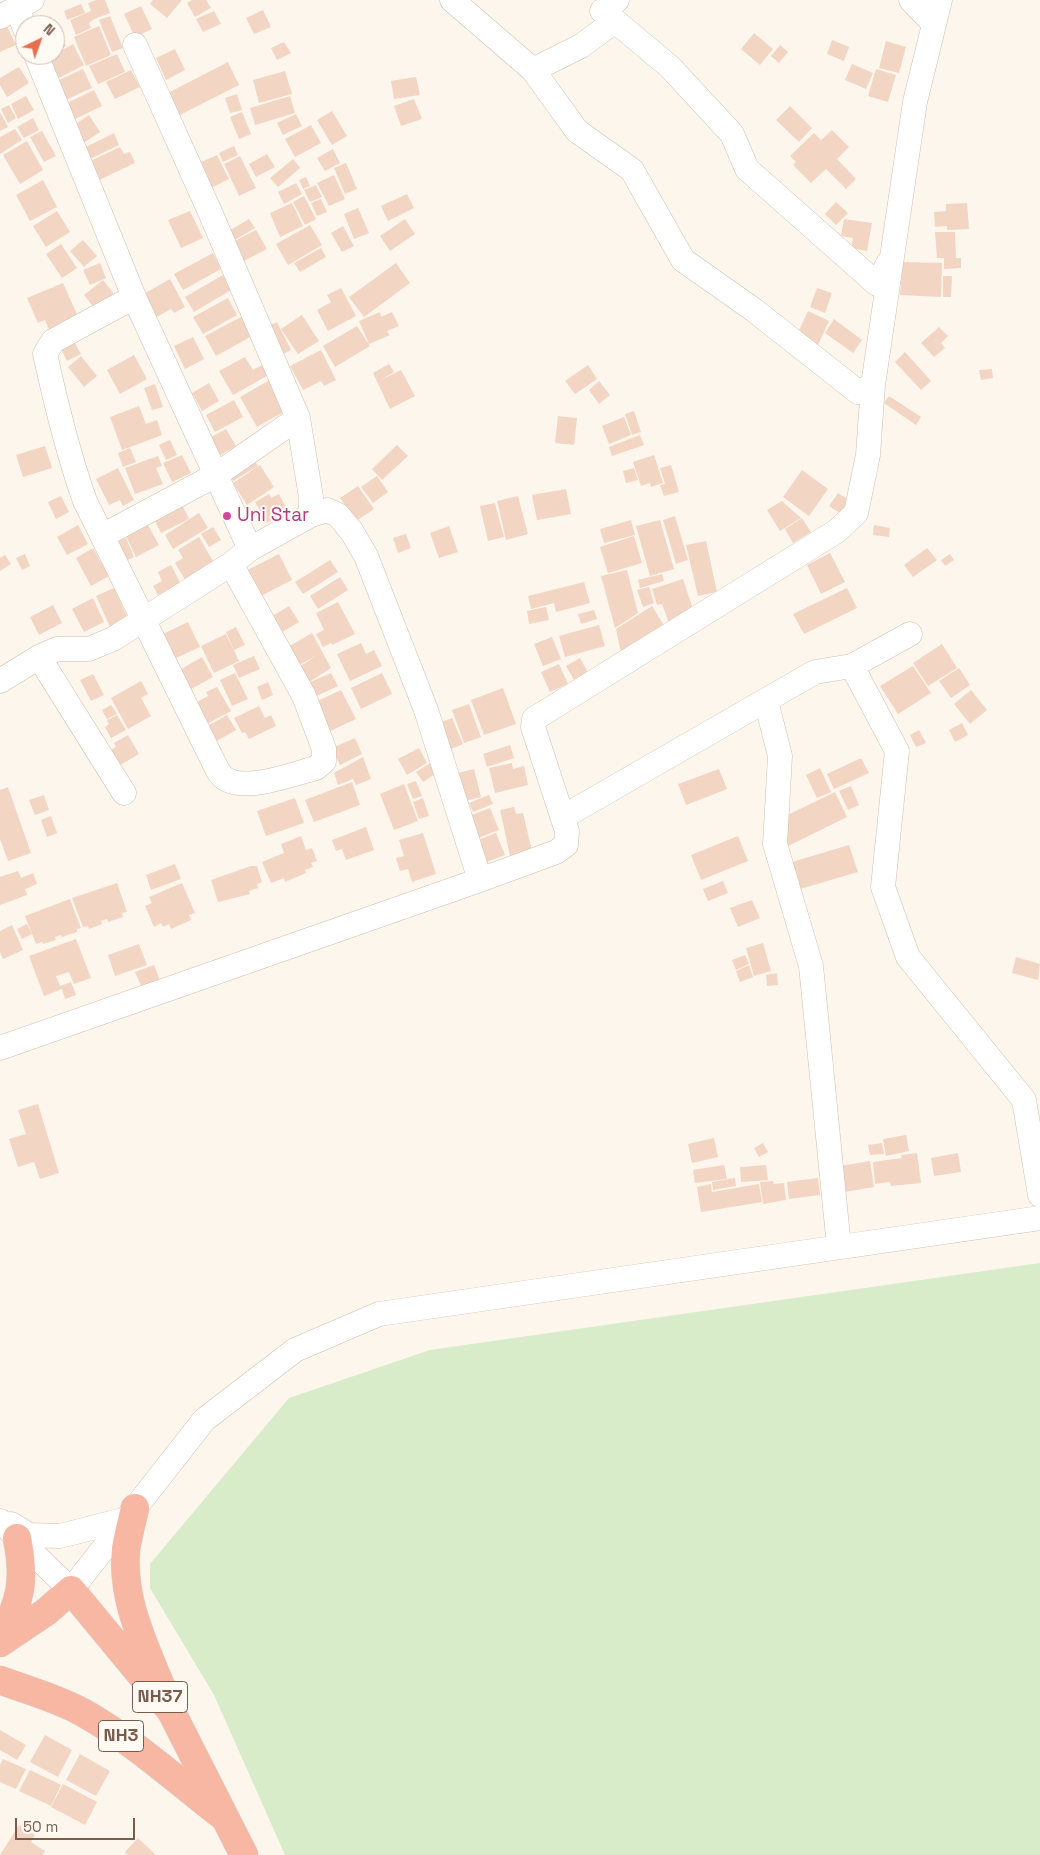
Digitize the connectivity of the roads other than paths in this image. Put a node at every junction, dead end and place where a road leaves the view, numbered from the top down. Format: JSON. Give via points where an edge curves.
{"nodes":[{"id":1,"x":452,"y":0,"type":"edge"},
{"id":2,"x":910,"y":0,"type":"edge"},
{"id":3,"x":940,"y":0,"type":"edge"},
{"id":4,"x":616,"y":11,"type":"edge"},
{"id":5,"x":933,"y":23,"type":"junction"},
{"id":6,"x":135,"y":44,"type":"dead end"},
{"id":7,"x":40,"y":65,"type":"edge"},
{"id":8,"x":533,"y":70,"type":"junction"},
{"id":9,"x":892,"y":256,"type":"junction"},
{"id":10,"x":134,"y":297,"type":"junction"},
{"id":11,"x":873,"y":385,"type":"junction"},
{"id":12,"x":298,"y":418,"type":"junction"},
{"id":13,"x":216,"y":475,"type":"junction"},
{"id":14,"x":311,"y":514,"type":"junction"},
{"id":15,"x":102,"y":536,"type":"junction"},
{"id":16,"x":240,"y":557,"type":"junction"},
{"id":17,"x":143,"y":620,"type":"junction"},
{"id":18,"x":910,"y":634,"type":"dead end"},
{"id":19,"x":38,"y":657,"type":"junction"},
{"id":20,"x":852,"y":666,"type":"junction"},
{"id":21,"x":0,"y":682,"type":"edge"},
{"id":22,"x":766,"y":700,"type":"junction"},
{"id":23,"x":124,"y":793,"type":"dead end"},
{"id":24,"x":563,"y":817,"type":"junction"},
{"id":25,"x":480,"y":880,"type":"junction"},
{"id":26,"x":0,"y":1048,"type":"edge"},
{"id":27,"x":1032,"y":1098,"type":"edge"},
{"id":28,"x":1040,"y":1195,"type":"edge"},
{"id":29,"x":1040,"y":1218,"type":"edge"},
{"id":30,"x":838,"y":1247,"type":"junction"},
{"id":31,"x":131,"y":1513,"type":"junction"},
{"id":32,"x":6,"y":1525,"type":"edge"},
{"id":33,"x":71,"y":1590,"type":"junction"},
{"id":34,"x":0,"y":1637,"type":"edge"},
{"id":35,"x":0,"y":1643,"type":"edge"},
{"id":36,"x":0,"y":1680,"type":"edge"},
{"id":37,"x":171,"y":1711,"type":"junction"},
{"id":38,"x":227,"y":1819,"type":"junction"},
{"id":39,"x":244,"y":1855,"type":"edge"}],
"edges":[{"from":1,"to":8,"type":"street"},
{"from":2,"to":5,"type":"street"},
{"from":3,"to":5,"type":"street"},
{"from":4,"to":8,"type":"street","via":[[581,46]]},
{"from":4,"to":9,"type":"street","via":[[732,134],[746,169],[877,284]]},
{"from":5,"to":9,"type":"street","via":[[915,102]]},
{"from":6,"to":12,"type":"street"},
{"from":7,"to":10,"type":"street"},
{"from":8,"to":11,"type":"street","via":[[577,131],[632,170],[683,260],[754,310],[858,392]]},
{"from":9,"to":11,"type":"street"},
{"from":10,"to":13,"type":"street"},
{"from":10,"to":15,"type":"street","via":[[53,340],[45,354],[74,470]]},
{"from":11,"to":24,"type":"street","via":[[868,455],[856,513],[837,531],[534,719],[533,727]]},
{"from":12,"to":13,"type":"street"},
{"from":12,"to":14,"type":"street"},
{"from":13,"to":15,"type":"street"},
{"from":13,"to":16,"type":"street"},
{"from":14,"to":16,"type":"street"},
{"from":14,"to":25,"type":"street","via":[[328,510],[338,515],[366,556],[426,710]]},
{"from":15,"to":17,"type":"street"},
{"from":16,"to":17,"type":"street"},
{"from":16,"to":17,"type":"street","via":[[304,696],[324,749],[324,760],[316,768],[247,785],[222,778]]},
{"from":17,"to":19,"type":"street","via":[[113,639],[88,649],[57,649]]},
{"from":18,"to":20,"type":"street"},
{"from":19,"to":21,"type":"street"},
{"from":19,"to":23,"type":"street"},
{"from":20,"to":22,"type":"street","via":[[815,672]]},
{"from":20,"to":27,"type":"street","via":[[897,751],[883,887],[908,956]]},
{"from":22,"to":24,"type":"street"},
{"from":22,"to":30,"type":"street","via":[[780,756],[775,844],[811,966]]},
{"from":24,"to":25,"type":"street","via":[[566,845],[556,852]]},
{"from":25,"to":26,"type":"street"},
{"from":27,"to":28,"type":"street"},
{"from":29,"to":30,"type":"street"},
{"from":30,"to":31,"type":"street","via":[[378,1314],[295,1350],[204,1420]]},
{"from":31,"to":32,"type":"street","via":[[60,1536],[29,1535]]},
{"from":31,"to":33,"type":"street"},
{"from":31,"to":37,"type":"highway","via":[[126,1548],[130,1603]]},
{"from":32,"to":33,"type":"street"},
{"from":32,"to":34,"type":"highway","via":[[22,1562],[14,1616]]},
{"from":33,"to":35,"type":"highway","via":[[46,1612]]},
{"from":33,"to":37,"type":"highway","number":"NH37"},
{"from":36,"to":38,"type":"highway","number":"NH3","via":[[50,1697],[88,1716],[119,1735]]},
{"from":37,"to":38,"type":"highway","number":"NH37"},
{"from":38,"to":39,"type":"highway","number":"NH37"}]}
